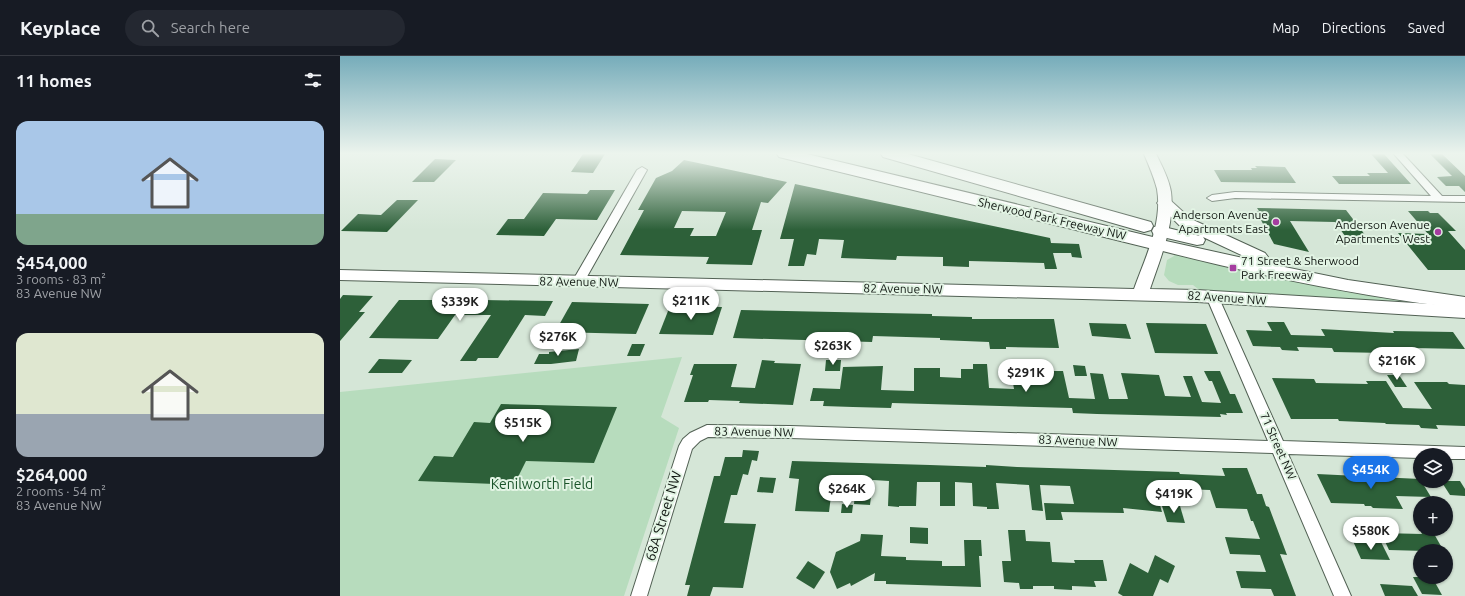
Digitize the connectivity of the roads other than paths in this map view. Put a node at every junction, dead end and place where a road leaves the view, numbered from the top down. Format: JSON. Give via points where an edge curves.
{"nodes":[{"id":1,"x":637,"y":179,"type":"edge"},
{"id":2,"x":898,"y":179,"type":"edge"},
{"id":3,"x":971,"y":179,"type":"edge"},
{"id":4,"x":1160,"y":179,"type":"edge"},
{"id":5,"x":1422,"y":179,"type":"edge"},
{"id":6,"x":1212,"y":198,"type":"dead end"},
{"id":7,"x":1440,"y":199,"type":"junction"},
{"id":8,"x":1465,"y":199,"type":"edge"},
{"id":9,"x":1165,"y":203,"type":"junction"},
{"id":10,"x":1158,"y":237,"type":"junction"},
{"id":11,"x":1259,"y":257,"type":"junction"},
{"id":12,"x":340,"y":275,"type":"edge"},
{"id":13,"x":578,"y":282,"type":"junction"},
{"id":14,"x":1465,"y":291,"type":"edge"},
{"id":15,"x":1140,"y":294,"type":"junction"},
{"id":16,"x":1212,"y":296,"type":"junction"},
{"id":17,"x":1465,"y":303,"type":"edge"},
{"id":18,"x":1465,"y":312,"type":"edge"},
{"id":19,"x":692,"y":438,"type":"joint"},
{"id":20,"x":1278,"y":447,"type":"junction"},
{"id":21,"x":1465,"y":453,"type":"edge"},
{"id":22,"x":639,"y":596,"type":"edge"},
{"id":23,"x":1343,"y":596,"type":"edge"}],
"edges":[{"from":1,"to":13,"type":"street"},
{"from":2,"to":10,"type":"highway","name":"Sherwood Park Freeway NW"},
{"from":3,"to":10,"type":"highway","name":"Sherwood Park Freeway NW"},
{"from":4,"to":9,"type":"street"},
{"from":5,"to":7,"type":"street"},
{"from":6,"to":7,"type":"street","via":[[1235,195]]},
{"from":7,"to":8,"type":"street"},
{"from":9,"to":10,"type":"street"},
{"from":9,"to":11,"type":"main road","via":[[1185,222]]},
{"from":10,"to":11,"type":"main road"},
{"from":10,"to":15,"type":"street"},
{"from":10,"to":17,"type":"main road","via":[[1296,277]]},
{"from":11,"to":14,"type":"main road","via":[[1396,283]]},
{"from":12,"to":13,"type":"street","name":"82 Avenue NW"},
{"from":13,"to":15,"type":"street","name":"82 Avenue NW"},
{"from":15,"to":16,"type":"street","name":"82 Avenue NW"},
{"from":16,"to":18,"type":"street","name":"82 Avenue NW"},
{"from":16,"to":20,"type":"street","name":"71 Street NW"},
{"from":19,"to":20,"type":"street","name":"83 Avenue NW","via":[[714,431]]},
{"from":19,"to":22,"type":"street","name":"68A Street NW","via":[[686,446]]},
{"from":20,"to":21,"type":"street","name":"83 Avenue NW"},
{"from":20,"to":23,"type":"street","name":"71 Street NW"}]}
